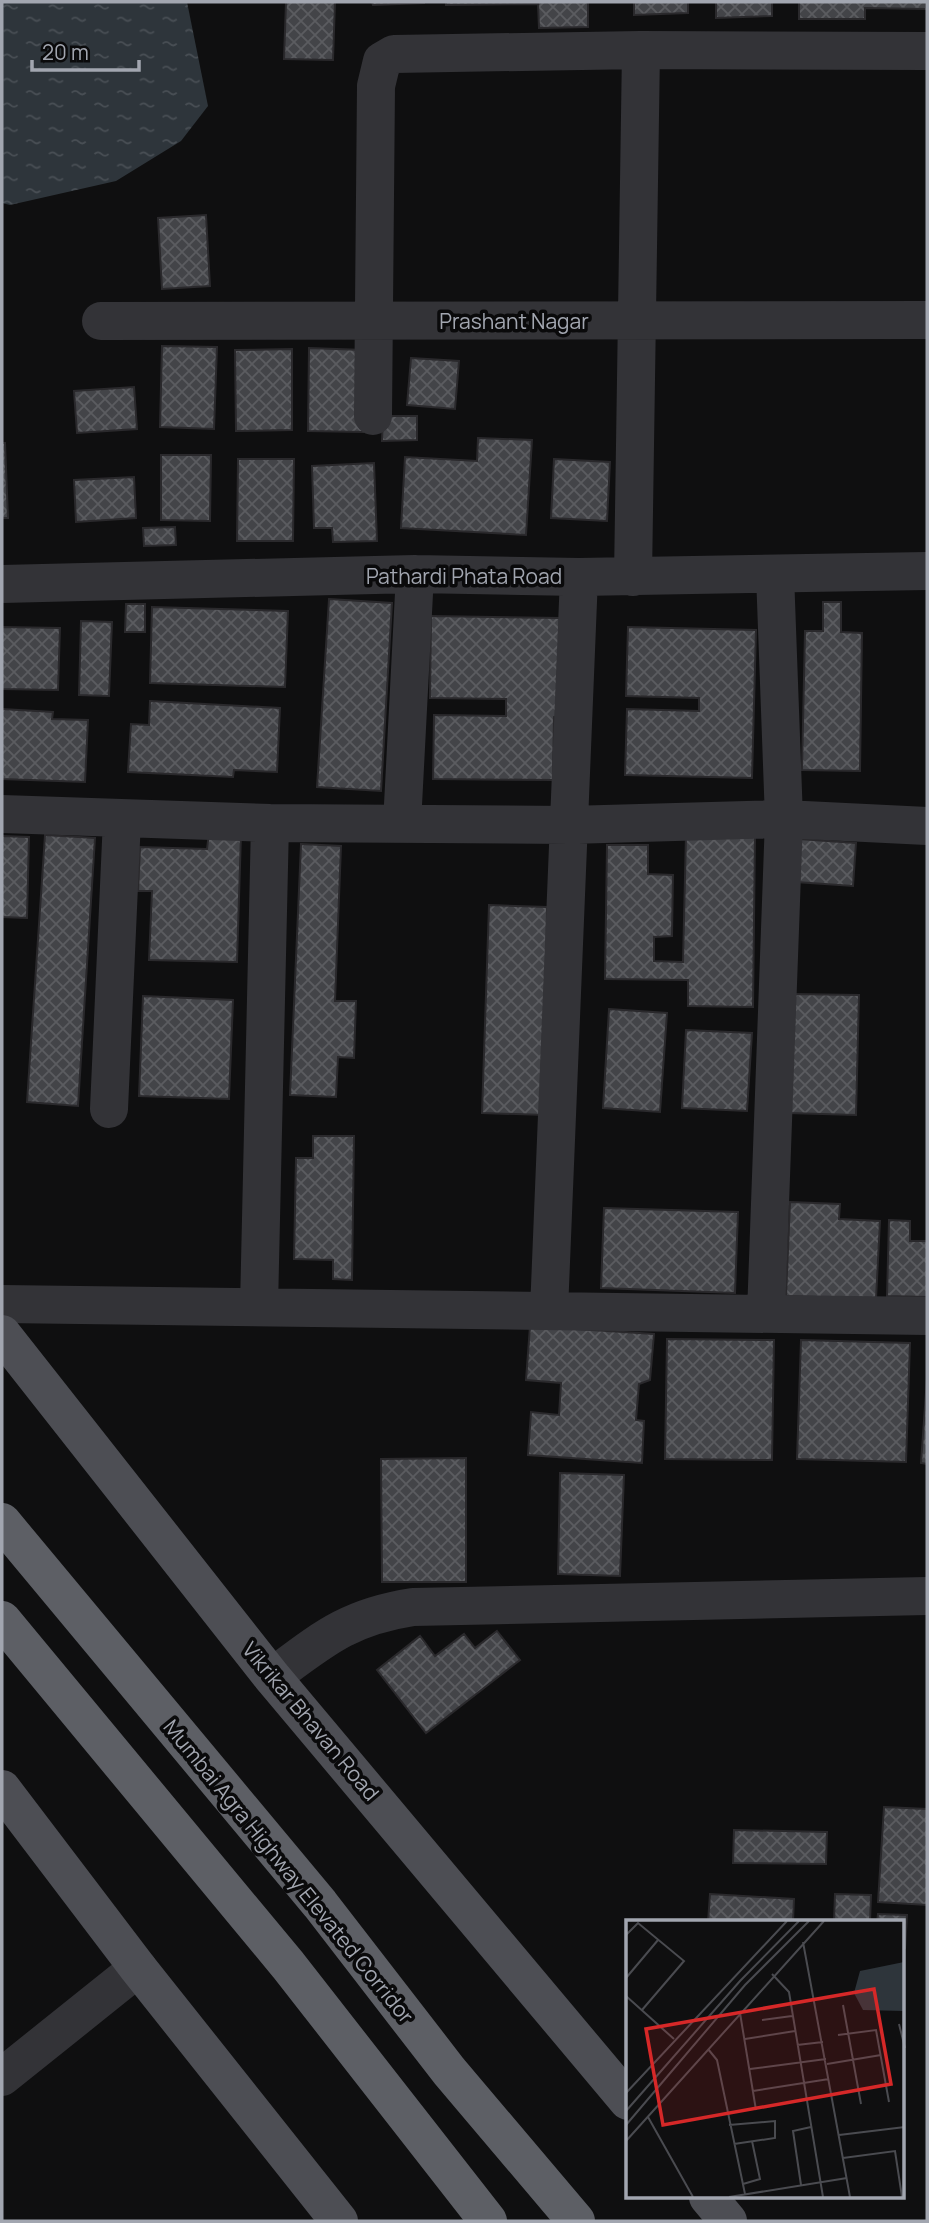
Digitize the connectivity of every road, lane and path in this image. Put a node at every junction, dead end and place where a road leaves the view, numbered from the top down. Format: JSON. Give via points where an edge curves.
{"nodes":[{"id":1,"x":640,"y":50,"type":"junction"},
{"id":2,"x":927,"y":51,"type":"edge"},
{"id":3,"x":927,"y":320,"type":"edge"},
{"id":4,"x":100,"y":321,"type":"dead end"},
{"id":5,"x":373,"y":321,"type":"junction"},
{"id":6,"x":637,"y":321,"type":"junction"},
{"id":7,"x":373,"y":416,"type":"dead end"},
{"id":8,"x":927,"y":572,"type":"edge"},
{"id":9,"x":415,"y":574,"type":"junction"},
{"id":10,"x":775,"y":574,"type":"junction"},
{"id":11,"x":579,"y":577,"type":"junction"},
{"id":12,"x":633,"y":577,"type":"junction"},
{"id":13,"x":2,"y":584,"type":"edge"},
{"id":14,"x":2,"y":814,"type":"edge"},
{"id":15,"x":122,"y":819,"type":"junction"},
{"id":16,"x":784,"y":819,"type":"junction"},
{"id":17,"x":270,"y":823,"type":"junction"},
{"id":18,"x":402,"y":824,"type":"junction"},
{"id":19,"x":569,"y":825,"type":"junction"},
{"id":20,"x":927,"y":826,"type":"edge"},
{"id":21,"x":109,"y":1109,"type":"dead end"},
{"id":22,"x":2,"y":1304,"type":"edge"},
{"id":23,"x":258,"y":1307,"type":"junction"},
{"id":24,"x":549,"y":1311,"type":"junction"},
{"id":25,"x":766,"y":1314,"type":"junction"},
{"id":26,"x":927,"y":1316,"type":"edge"},
{"id":27,"x":2,"y":1334,"type":"edge"},
{"id":28,"x":2,"y":1522,"type":"edge"},
{"id":29,"x":927,"y":1597,"type":"edge"},
{"id":30,"x":2,"y":1620,"type":"edge"},
{"id":31,"x":272,"y":1677,"type":"junction"},
{"id":32,"x":2,"y":1788,"type":"edge"},
{"id":33,"x":138,"y":1968,"type":"junction"},
{"id":34,"x":2,"y":2077,"type":"edge"},
{"id":35,"x":626,"y":2099,"type":"edge"},
{"id":36,"x":709,"y":2198,"type":"edge"},
{"id":37,"x":340,"y":2221,"type":"edge"},
{"id":38,"x":488,"y":2221,"type":"edge"},
{"id":39,"x":576,"y":2221,"type":"edge"},
{"id":40,"x":728,"y":2221,"type":"edge"}],
"edges":[{"from":1,"to":2,"type":"street"},
{"from":1,"to":5,"type":"street","via":[[394,54],[382,61],[376,86]]},
{"from":1,"to":6,"type":"street"},
{"from":3,"to":6,"type":"street","name":"Prashant Nagar"},
{"from":4,"to":5,"type":"street","name":"Prashant Nagar"},
{"from":5,"to":6,"type":"street","name":"Prashant Nagar"},
{"from":5,"to":7,"type":"street"},
{"from":6,"to":12,"type":"street"},
{"from":8,"to":10,"type":"street","name":"Pathardi Phata Road"},
{"from":9,"to":11,"type":"street","name":"Pathardi Phata Road"},
{"from":9,"to":13,"type":"street","name":"Pathardi Phata Road"},
{"from":9,"to":18,"type":"street"},
{"from":10,"to":12,"type":"street","name":"Pathardi Phata Road"},
{"from":10,"to":16,"type":"street"},
{"from":11,"to":12,"type":"street","name":"Pathardi Phata Road"},
{"from":11,"to":19,"type":"street"},
{"from":14,"to":15,"type":"street"},
{"from":15,"to":17,"type":"street"},
{"from":15,"to":21,"type":"street"},
{"from":16,"to":19,"type":"street"},
{"from":16,"to":20,"type":"street"},
{"from":16,"to":25,"type":"street"},
{"from":17,"to":18,"type":"street"},
{"from":17,"to":23,"type":"street"},
{"from":18,"to":19,"type":"street"},
{"from":19,"to":24,"type":"street"},
{"from":22,"to":23,"type":"street"},
{"from":23,"to":24,"type":"street"},
{"from":24,"to":25,"type":"street"},
{"from":25,"to":26,"type":"street"},
{"from":27,"to":31,"type":"main road","name":"Vikrikar Bhavan Road"},
{"from":28,"to":39,"type":"highway","name":"Mumbai Agra Highway Elevated Corridor"},
{"from":29,"to":31,"type":"street","via":[[413,1607],[349,1623]]},
{"from":30,"to":38,"type":"highway","via":[[288,1965]]},
{"from":31,"to":35,"type":"main road","name":"Vikrikar Bhavan Road"},
{"from":32,"to":33,"type":"main road"},
{"from":33,"to":34,"type":"street"},
{"from":33,"to":37,"type":"main road"},
{"from":36,"to":40,"type":"main road"}]}
